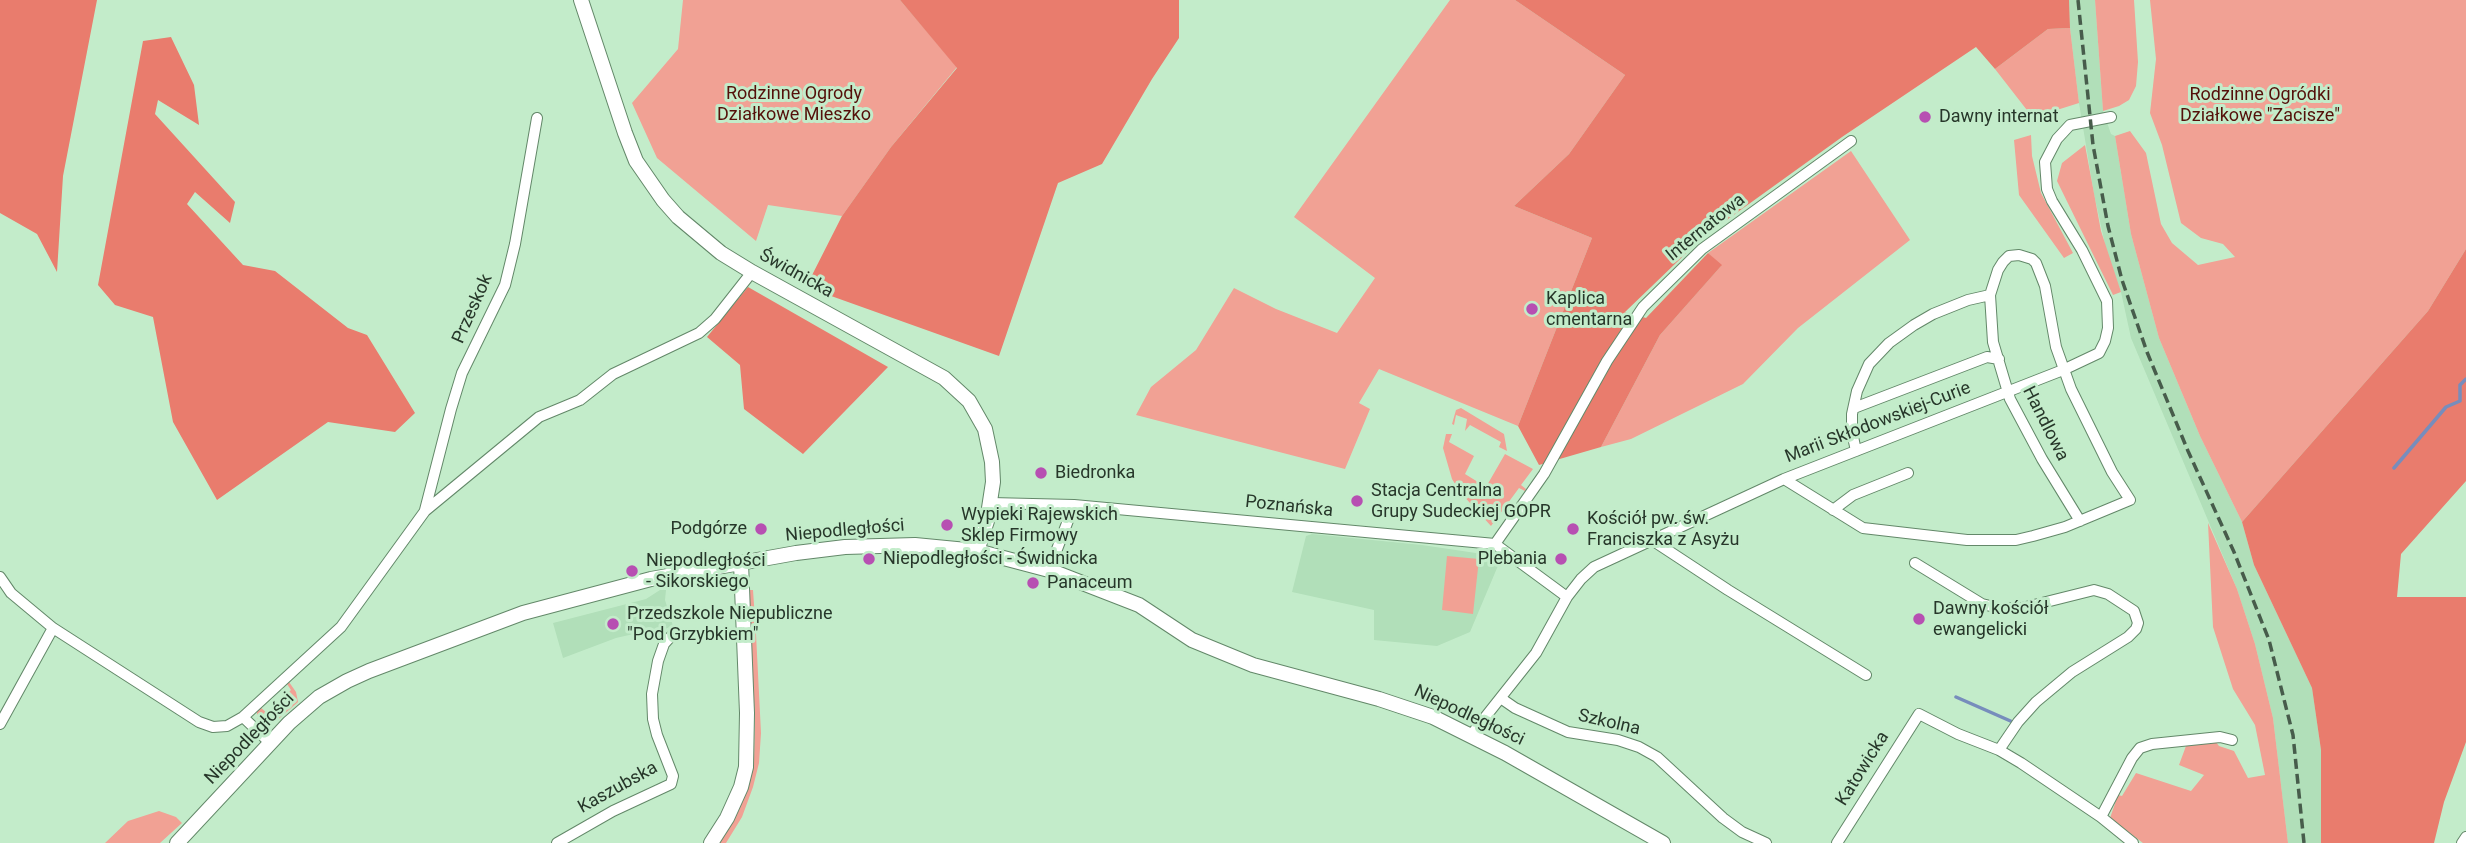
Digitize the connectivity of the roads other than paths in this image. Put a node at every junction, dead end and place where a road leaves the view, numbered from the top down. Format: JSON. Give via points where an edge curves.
{"nodes":[{"id":1,"x":581,"y":0,"type":"edge"},
{"id":2,"x":2110,"y":117,"type":"dead end"},
{"id":3,"x":537,"y":118,"type":"dead end"},
{"id":4,"x":1851,"y":141,"type":"dead end"},
{"id":5,"x":752,"y":272,"type":"junction"},
{"id":6,"x":1990,"y":295,"type":"junction"},
{"id":7,"x":1999,"y":359,"type":"junction"},
{"id":8,"x":2063,"y":370,"type":"junction"},
{"id":9,"x":2008,"y":391,"type":"junction"},
{"id":10,"x":1854,"y":408,"type":"junction"},
{"id":11,"x":1856,"y":451,"type":"junction"},
{"id":12,"x":1909,"y":473,"type":"dead end"},
{"id":13,"x":1784,"y":479,"type":"junction"},
{"id":14,"x":991,"y":503,"type":"junction"},
{"id":15,"x":1074,"y":505,"type":"junction"},
{"id":16,"x":1833,"y":510,"type":"junction"},
{"id":17,"x":425,"y":511,"type":"junction"},
{"id":18,"x":2080,"y":521,"type":"junction"},
{"id":19,"x":1652,"y":540,"type":"junction"},
{"id":20,"x":1495,"y":544,"type":"junction"},
{"id":21,"x":977,"y":551,"type":"junction"},
{"id":22,"x":741,"y":563,"type":"junction"},
{"id":23,"x":1915,"y":563,"type":"dead end"},
{"id":24,"x":1049,"y":570,"type":"junction"},
{"id":25,"x":0,"y":577,"type":"edge"},
{"id":26,"x":1567,"y":597,"type":"junction"},
{"id":27,"x":53,"y":628,"type":"junction"},
{"id":28,"x":674,"y":634,"type":"dead end"},
{"id":29,"x":1866,"y":674,"type":"dead end"},
{"id":30,"x":1502,"y":699,"type":"junction"},
{"id":31,"x":243,"y":717,"type":"junction"},
{"id":32,"x":0,"y":724,"type":"edge"},
{"id":33,"x":1472,"y":735,"type":"junction"},
{"id":34,"x":2232,"y":740,"type":"dead end"},
{"id":35,"x":269,"y":742,"type":"junction"},
{"id":36,"x":1999,"y":750,"type":"junction"},
{"id":37,"x":2101,"y":817,"type":"junction"},
{"id":38,"x":2466,"y":837,"type":"edge"},
{"id":39,"x":177,"y":843,"type":"edge"},
{"id":40,"x":557,"y":843,"type":"edge"},
{"id":41,"x":711,"y":843,"type":"edge"},
{"id":42,"x":1663,"y":843,"type":"edge"},
{"id":43,"x":1766,"y":843,"type":"edge"},
{"id":44,"x":1837,"y":843,"type":"edge"},
{"id":45,"x":2133,"y":843,"type":"edge"},
{"id":46,"x":2462,"y":843,"type":"edge"}],
"edges":[{"from":1,"to":5,"type":"main road","name":"Świdnicka","via":[[636,161],[678,217]]},
{"from":2,"to":8,"type":"street","name":"Marii Skłodowskiej-Curie","via":[[2070,125],[2045,162],[2052,201],[2082,250],[2109,314],[2099,353]]},
{"from":3,"to":17,"type":"street","name":"Przeskok","via":[[505,285],[462,373]]},
{"from":4,"to":20,"type":"street","name":"Internatowa","via":[[1702,249],[1643,307],[1544,474]]},
{"from":5,"to":14,"type":"main road","name":"Świdnicka","via":[[957,388],[985,429],[992,462]]},
{"from":5,"to":17,"type":"street","name":"Przeskok","via":[[699,332],[613,374],[580,400],[539,417]]},
{"from":6,"to":7,"type":"street","name":"Handlowa","via":[[1993,342]]},
{"from":6,"to":8,"type":"street","via":[[1998,270],[2009,256],[2032,259],[2045,286]]},
{"from":6,"to":10,"type":"street","via":[[1933,314],[1889,343],[1870,364]]},
{"from":7,"to":9,"type":"street","name":"Handlowa"},
{"from":7,"to":10,"type":"street","via":[[1987,357]]},
{"from":8,"to":9,"type":"street","name":"Marii Skłodowskiej-Curie"},
{"from":8,"to":18,"type":"street","via":[[2130,500]]},
{"from":9,"to":11,"type":"street","name":"Marii Skłodowskiej-Curie"},
{"from":9,"to":18,"type":"street","name":"Handlowa"},
{"from":10,"to":11,"type":"street"},
{"from":11,"to":13,"type":"street","name":"Marii Skłodowskiej-Curie"},
{"from":12,"to":16,"type":"street","via":[[1853,495]]},
{"from":13,"to":16,"type":"street"},
{"from":13,"to":19,"type":"street","name":"Marii Skłodowskiej-Curie"},
{"from":14,"to":15,"type":"street","name":"Poznańska"},
{"from":14,"to":21,"type":"main road","name":"Świdnicka"},
{"from":15,"to":20,"type":"street","name":"Poznańska"},
{"from":15,"to":24,"type":"street"},
{"from":16,"to":18,"type":"street","via":[[1863,528],[1967,540],[2016,540]]},
{"from":17,"to":31,"type":"street","name":"Przeskok","via":[[341,627]]},
{"from":19,"to":26,"type":"street","name":"Marii Skłodowskiej-Curie","via":[[1594,567]]},
{"from":19,"to":29,"type":"street"},
{"from":20,"to":26,"type":"street"},
{"from":21,"to":22,"type":"main road","name":"Niepodległości","via":[[878,545]]},
{"from":21,"to":24,"type":"main road","name":"Niepodległości"},
{"from":22,"to":35,"type":"main road","name":"Niepodległości","via":[[579,597],[397,660],[319,697]]},
{"from":22,"to":41,"type":"main road","via":[[746,768],[727,818]]},
{"from":23,"to":36,"type":"street","via":[[1982,604],[1999,608],[2022,608],[2094,590],[2134,611],[2136,629],[2036,702]]},
{"from":24,"to":33,"type":"main road","name":"Niepodległości","via":[[1139,606],[1192,640],[1253,665],[1379,699]]},
{"from":25,"to":27,"type":"street","via":[[11,593]]},
{"from":26,"to":30,"type":"street","name":"Marii Skłodowskiej-Curie","via":[[1536,653]]},
{"from":27,"to":31,"type":"street","via":[[199,722],[227,726]]},
{"from":27,"to":32,"type":"street"},
{"from":28,"to":40,"type":"street","name":"Kaszubska","via":[[664,644],[652,694],[653,719],[673,776],[671,784]]},
{"from":30,"to":33,"type":"street","name":"Marii Skłodowskiej-Curie"},
{"from":30,"to":43,"type":"street","name":"Szkolna","via":[[1568,732],[1618,740],[1648,752],[1723,818]]},
{"from":31,"to":35,"type":"street"},
{"from":33,"to":42,"type":"main road","name":"Niepodległości"},
{"from":34,"to":37,"type":"street","via":[[2220,737],[2140,748]]},
{"from":35,"to":39,"type":"main road","name":"Niepodległości"},
{"from":36,"to":37,"type":"street"},
{"from":36,"to":44,"type":"street","name":"Katowicka","via":[[1919,714]]},
{"from":37,"to":45,"type":"street"},
{"from":38,"to":46,"type":"street"}]}
